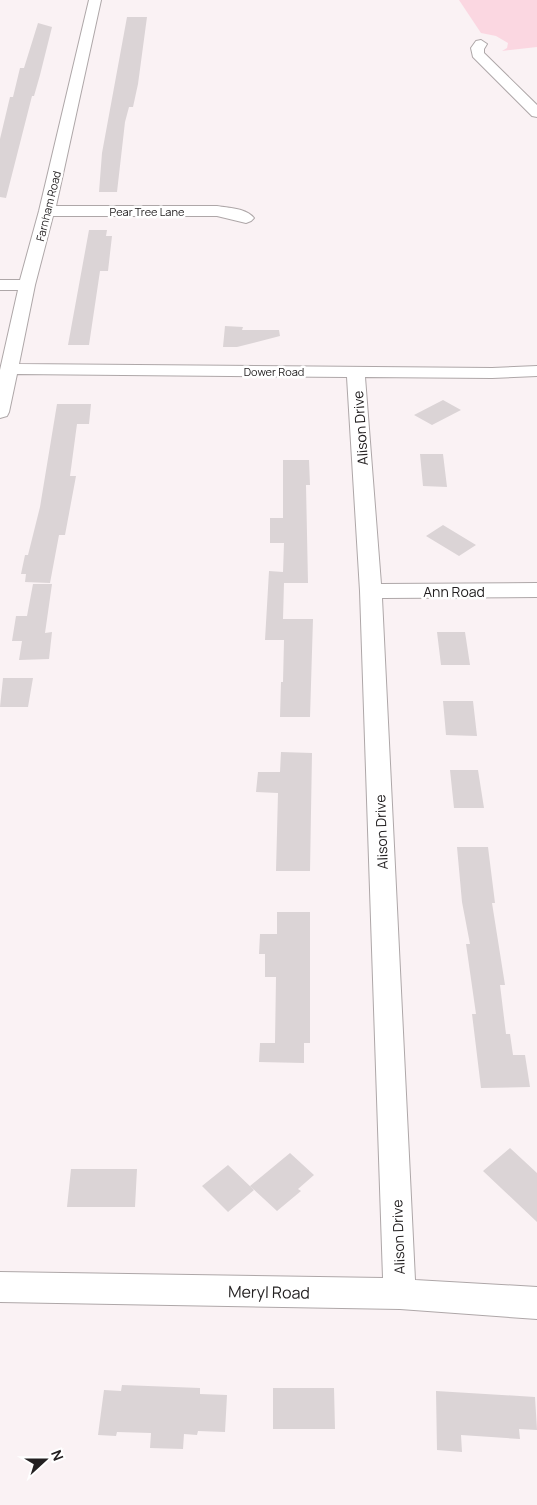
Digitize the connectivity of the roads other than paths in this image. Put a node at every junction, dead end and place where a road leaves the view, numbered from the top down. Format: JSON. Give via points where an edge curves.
{"nodes":[{"id":1,"x":95,"y":0,"type":"edge"},
{"id":2,"x":481,"y":44,"type":"dead end"},
{"id":3,"x":537,"y":113,"type":"edge"},
{"id":4,"x":47,"y":211,"type":"junction"},
{"id":5,"x":246,"y":218,"type":"dead end"},
{"id":6,"x":0,"y":285,"type":"edge"},
{"id":7,"x":27,"y":285,"type":"junction"},
{"id":8,"x":10,"y":369,"type":"junction"},
{"id":9,"x":356,"y":371,"type":"junction"},
{"id":10,"x":537,"y":371,"type":"edge"},
{"id":11,"x":0,"y":412,"type":"edge"},
{"id":12,"x":537,"y":590,"type":"edge"},
{"id":13,"x":371,"y":591,"type":"junction"},
{"id":14,"x":0,"y":1287,"type":"edge"},
{"id":15,"x":400,"y":1294,"type":"junction"},
{"id":16,"x":537,"y":1303,"type":"edge"}],
"edges":[{"from":1,"to":4,"type":"street","name":"Farnham Road"},
{"from":2,"to":3,"type":"street","via":[[477,48],[478,54]]},
{"from":4,"to":5,"type":"street","name":"Pear Tree Lane","via":[[217,211]]},
{"from":4,"to":7,"type":"street","name":"Farnham Road"},
{"from":6,"to":7,"type":"street"},
{"from":7,"to":8,"type":"street","name":"Farnham Road"},
{"from":8,"to":9,"type":"street","name":"Dower Road"},
{"from":8,"to":11,"type":"street","name":"Farnham Road"},
{"from":9,"to":10,"type":"street","name":"Dower Road"},
{"from":9,"to":13,"type":"street","name":"Alison Drive"},
{"from":12,"to":13,"type":"street","name":"Ann Road"},
{"from":13,"to":15,"type":"street","name":"Alison Drive"},
{"from":14,"to":15,"type":"street","name":"Meryl Road"},
{"from":15,"to":16,"type":"street","name":"Meryl Road"}]}
